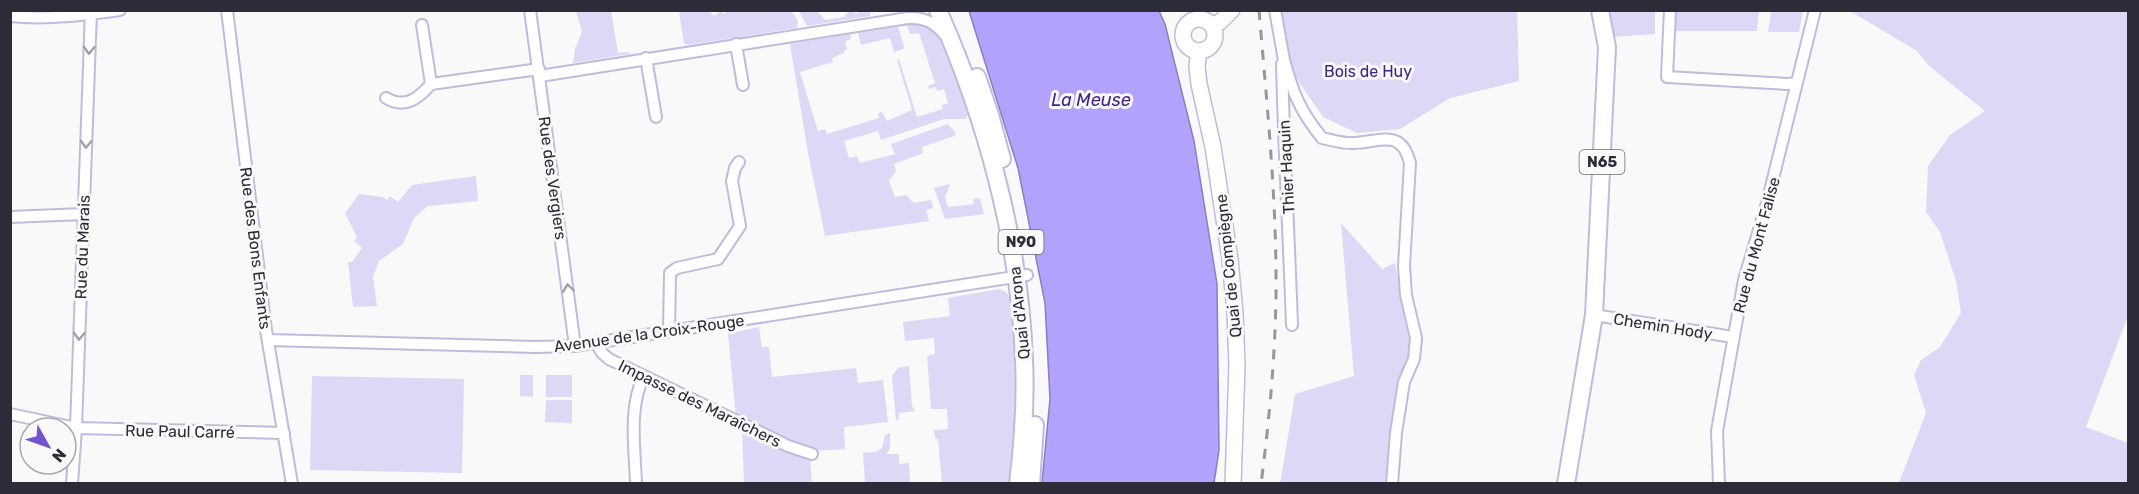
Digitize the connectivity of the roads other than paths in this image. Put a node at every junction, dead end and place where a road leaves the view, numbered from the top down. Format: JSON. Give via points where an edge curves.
{"nodes":[{"id":1,"x":120,"y":10,"type":"edge"},
{"id":2,"x":227,"y":10,"type":"edge"},
{"id":3,"x":530,"y":10,"type":"edge"},
{"id":4,"x":938,"y":10,"type":"edge"},
{"id":5,"x":949,"y":10,"type":"edge"},
{"id":6,"x":1233,"y":10,"type":"edge"},
{"id":7,"x":1275,"y":10,"type":"edge"},
{"id":8,"x":1600,"y":10,"type":"edge"},
{"id":9,"x":1670,"y":10,"type":"edge"},
{"id":10,"x":1815,"y":10,"type":"edge"},
{"id":11,"x":91,"y":12,"type":"edge"},
{"id":12,"x":10,"y":16,"type":"edge"},
{"id":13,"x":1184,"y":17,"type":"edge"},
{"id":14,"x":422,"y":25,"type":"dead end"},
{"id":15,"x":1212,"y":25,"type":"junction"},
{"id":16,"x":736,"y":45,"type":"junction"},
{"id":17,"x":953,"y":45,"type":"junction"},
{"id":18,"x":1199,"y":51,"type":"junction"},
{"id":19,"x":646,"y":58,"type":"junction"},
{"id":20,"x":1284,"y":60,"type":"junction"},
{"id":21,"x":539,"y":72,"type":"junction"},
{"id":22,"x":1797,"y":83,"type":"junction"},
{"id":23,"x":431,"y":84,"type":"junction"},
{"id":24,"x":743,"y":85,"type":"dead end"},
{"id":25,"x":386,"y":98,"type":"dead end"},
{"id":26,"x":656,"y":117,"type":"dead end"},
{"id":27,"x":739,"y":162,"type":"dead end"},
{"id":28,"x":83,"y":214,"type":"junction"},
{"id":29,"x":10,"y":217,"type":"edge"},
{"id":30,"x":1022,"y":276,"type":"junction"},
{"id":31,"x":1594,"y":315,"type":"junction"},
{"id":32,"x":1292,"y":325,"type":"dead end"},
{"id":33,"x":669,"y":331,"type":"junction"},
{"id":34,"x":1733,"y":337,"type":"junction"},
{"id":35,"x":268,"y":340,"type":"junction"},
{"id":36,"x":596,"y":343,"type":"junction"},
{"id":37,"x":575,"y":346,"type":"junction"},
{"id":38,"x":644,"y":376,"type":"junction"},
{"id":39,"x":76,"y":416,"type":"edge"},
{"id":40,"x":78,"y":428,"type":"edge"},
{"id":41,"x":284,"y":433,"type":"junction"},
{"id":42,"x":812,"y":454,"type":"dead end"},
{"id":43,"x":292,"y":483,"type":"edge"},
{"id":44,"x":636,"y":483,"type":"edge"},
{"id":45,"x":1018,"y":483,"type":"edge"},
{"id":46,"x":1031,"y":483,"type":"edge"},
{"id":47,"x":1233,"y":483,"type":"edge"},
{"id":48,"x":1392,"y":483,"type":"edge"},
{"id":49,"x":1566,"y":483,"type":"edge"},
{"id":50,"x":1719,"y":483,"type":"edge"}],
"edges":[{"from":1,"to":11,"type":"street"},
{"from":2,"to":35,"type":"street","name":"Rue des Bons Enfants"},
{"from":3,"to":21,"type":"street","name":"Rue des Vergiers"},
{"from":4,"to":17,"type":"main road","name":"Quai d'Arona","number":"N90"},
{"from":5,"to":30,"type":"main road","name":"Quai d'Arona","number":"N90","via":[[990,115],[1013,203]]},
{"from":6,"to":15,"type":"main road"},
{"from":7,"to":20,"type":"street","name":"Thier Haquin"},
{"from":8,"to":31,"type":"main road","number":"N65","via":[[1607,47]]},
{"from":9,"to":22,"type":"street","via":[[1667,77]]},
{"from":10,"to":22,"type":"street","name":"Rue du Mont Falise"},
{"from":11,"to":12,"type":"street"},
{"from":11,"to":28,"type":"street","name":"Rue du Marais","one_way":true},
{"from":13,"to":15,"type":"main road"},
{"from":13,"to":18,"type":"main road","via":[[1186,44]]},
{"from":14,"to":23,"type":"street"},
{"from":15,"to":18,"type":"main road","via":[[1215,39]]},
{"from":16,"to":17,"type":"street","via":[[918,17],[939,27]]},
{"from":16,"to":19,"type":"street"},
{"from":16,"to":24,"type":"street"},
{"from":17,"to":30,"type":"main road","name":"Quai d'Arona","number":"N90","via":[[979,118]]},
{"from":18,"to":47,"type":"main road","name":"Quai de Compiègne","via":[[1199,84],[1216,169],[1235,313]]},
{"from":19,"to":21,"type":"street"},
{"from":19,"to":26,"type":"street"},
{"from":20,"to":32,"type":"street","name":"Thier Haquin"},
{"from":20,"to":48,"type":"street","via":[[1293,92],[1322,138],[1353,144],[1394,140],[1407,150],[1410,163],[1404,266],[1416,338],[1414,359],[1404,382]]},
{"from":21,"to":23,"type":"street"},
{"from":37,"to":21,"type":"street","name":"Rue des Vergiers","one_way":true},
{"from":22,"to":34,"type":"street","name":"Rue du Mont Falise","via":[[1744,280]]},
{"from":23,"to":25,"type":"street","via":[[414,100],[395,103]]},
{"from":27,"to":33,"type":"street","via":[[732,181],[739,230],[718,260],[670,273]]},
{"from":28,"to":29,"type":"street"},
{"from":28,"to":39,"type":"street","name":"Rue du Marais","one_way":true},
{"from":30,"to":33,"type":"street","name":"Avenue de la Croix-Rouge"},
{"from":30,"to":45,"type":"main road","name":"Quai d'Arona","number":"N90","via":[[1024,422]]},
{"from":30,"to":46,"type":"main road","name":"Quai d'Arona","number":"N90","via":[[1033,329],[1036,416]]},
{"from":31,"to":34,"type":"street","name":"Chemin Hody"},
{"from":31,"to":49,"type":"main road","number":"N65"},
{"from":33,"to":36,"type":"street","name":"Avenue de la Croix-Rouge"},
{"from":34,"to":50,"type":"street","name":"Rue du Mont Falise","via":[[1717,431]]},
{"from":35,"to":37,"type":"street","name":"Avenue de la Croix-Rouge"},
{"from":35,"to":41,"type":"street","name":"Rue des Bons Enfants"},
{"from":36,"to":37,"type":"street","name":"Avenue de la Croix-Rouge"},
{"from":36,"to":38,"type":"street","name":"Impasse des Maraîchers","via":[[609,359]]},
{"from":38,"to":42,"type":"street","name":"Impasse des Maraîchers"},
{"from":38,"to":44,"type":"street","via":[[638,388],[635,415]]},
{"from":40,"to":41,"type":"street","name":"Rue Paul Carré"},
{"from":41,"to":43,"type":"street","name":"Rue des Bons Enfants"}]}
